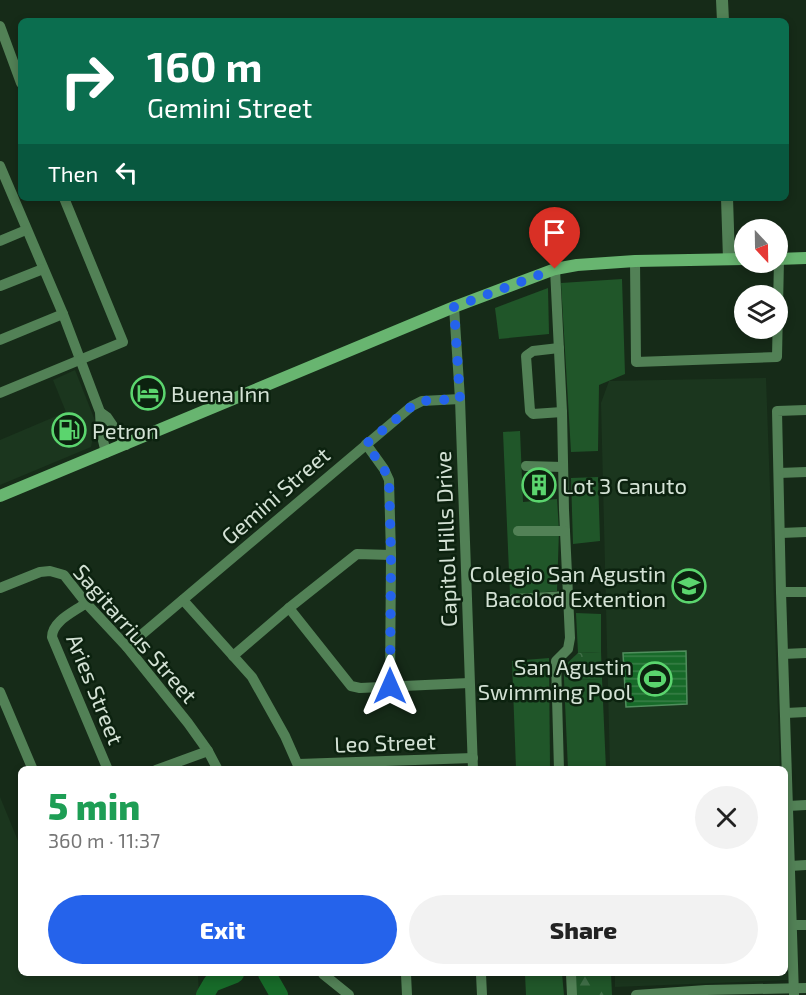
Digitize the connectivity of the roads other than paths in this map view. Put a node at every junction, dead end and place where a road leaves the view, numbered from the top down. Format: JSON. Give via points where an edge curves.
{"nodes":[{"id":1,"x":722,"y":0,"type":"edge"},
{"id":2,"x":723,"y":18,"type":"edge"},
{"id":3,"x":0,"y":26,"type":"edge"},
{"id":4,"x":18,"y":75,"type":"edge"},
{"id":5,"x":0,"y":166,"type":"edge"},
{"id":6,"x":5,"y":193,"type":"edge"},
{"id":7,"x":65,"y":201,"type":"edge"},
{"id":8,"x":727,"y":201,"type":"edge"},
{"id":9,"x":26,"y":230,"type":"junction"},
{"id":10,"x":0,"y":241,"type":"edge"},
{"id":11,"x":806,"y":258,"type":"edge"},
{"id":12,"x":729,"y":259,"type":"junction"},
{"id":13,"x":734,"y":259,"type":"edge"},
{"id":14,"x":788,"y":259,"type":"edge"},
{"id":15,"x":635,"y":261,"type":"junction"},
{"id":16,"x":43,"y":269,"type":"junction"},
{"id":17,"x":555,"y":269,"type":"junction"},
{"id":18,"x":778,"y":273,"type":"edge"},
{"id":19,"x":0,"y":286,"type":"edge"},
{"id":20,"x":454,"y":307,"type":"junction"},
{"id":21,"x":63,"y":314,"type":"junction"},
{"id":22,"x":0,"y":340,"type":"edge"},
{"id":23,"x":559,"y":348,"type":"junction"},
{"id":24,"x":81,"y":361,"type":"junction"},
{"id":25,"x":0,"y":393,"type":"edge"},
{"id":26,"x":460,"y":399,"type":"junction"},
{"id":27,"x":806,"y":410,"type":"edge"},
{"id":28,"x":100,"y":412,"type":"junction"},
{"id":29,"x":562,"y":412,"type":"junction"},
{"id":30,"x":366,"y":444,"type":"junction"},
{"id":31,"x":126,"y":445,"type":"junction"},
{"id":32,"x":106,"y":453,"type":"junction"},
{"id":33,"x":526,"y":466,"type":"dead end"},
{"id":34,"x":563,"y":467,"type":"junction"},
{"id":35,"x":806,"y":472,"type":"edge"},
{"id":36,"x":779,"y":473,"type":"junction"},
{"id":37,"x":0,"y":496,"type":"edge"},
{"id":38,"x":518,"y":531,"type":"dead end"},
{"id":39,"x":565,"y":531,"type":"junction"},
{"id":40,"x":806,"y":532,"type":"edge"},
{"id":41,"x":781,"y":533,"type":"junction"},
{"id":42,"x":391,"y":555,"type":"junction"},
{"id":43,"x":0,"y":588,"type":"edge"},
{"id":44,"x":781,"y":592,"type":"junction"},
{"id":45,"x":806,"y":592,"type":"edge"},
{"id":46,"x":567,"y":596,"type":"junction"},
{"id":47,"x":513,"y":599,"type":"dead end"},
{"id":48,"x":183,"y":600,"type":"junction"},
{"id":49,"x":86,"y":603,"type":"junction"},
{"id":50,"x":289,"y":608,"type":"junction"},
{"id":51,"x":127,"y":647,"type":"junction"},
{"id":52,"x":806,"y":653,"type":"edge"},
{"id":53,"x":783,"y":654,"type":"junction"},
{"id":54,"x":233,"y":656,"type":"junction"},
{"id":55,"x":469,"y":683,"type":"junction"},
{"id":56,"x":390,"y":686,"type":"junction"},
{"id":57,"x":0,"y":692,"type":"edge"},
{"id":58,"x":806,"y":712,"type":"edge"},
{"id":59,"x":786,"y":713,"type":"junction"},
{"id":60,"x":208,"y":751,"type":"junction"},
{"id":61,"x":473,"y":764,"type":"edge"},
{"id":62,"x":31,"y":766,"type":"edge"},
{"id":63,"x":106,"y":766,"type":"edge"},
{"id":64,"x":167,"y":766,"type":"edge"},
{"id":65,"x":216,"y":766,"type":"edge"},
{"id":66,"x":299,"y":766,"type":"edge"},
{"id":67,"x":394,"y":766,"type":"edge"},
{"id":68,"x":559,"y":766,"type":"edge"},
{"id":69,"x":787,"y":766,"type":"edge"},
{"id":70,"x":788,"y":806,"type":"joint"},
{"id":71,"x":806,"y":806,"type":"edge"},
{"id":72,"x":806,"y":865,"type":"edge"},
{"id":73,"x":790,"y":866,"type":"junction"},
{"id":74,"x":792,"y":925,"type":"junction"},
{"id":75,"x":806,"y":925,"type":"edge"},
{"id":76,"x":325,"y":976,"type":"edge"},
{"id":77,"x":406,"y":976,"type":"edge"},
{"id":78,"x":481,"y":976,"type":"edge"},
{"id":79,"x":571,"y":976,"type":"edge"},
{"id":80,"x":806,"y":988,"type":"edge"},
{"id":81,"x":794,"y":991,"type":"edge"},
{"id":82,"x":706,"y":992,"type":"edge"},
{"id":83,"x":349,"y":995,"type":"edge"},
{"id":84,"x":407,"y":995,"type":"edge"},
{"id":85,"x":482,"y":995,"type":"edge"},
{"id":86,"x":572,"y":995,"type":"edge"},
{"id":87,"x":636,"y":995,"type":"edge"}],
"edges":[{"from":1,"to":2,"type":"street"},
{"from":3,"to":4,"type":"street"},
{"from":5,"to":6,"type":"street"},
{"from":6,"to":9,"type":"street"},
{"from":7,"to":24,"type":"street","via":[[123,342]]},
{"from":8,"to":12,"type":"street"},
{"from":9,"to":10,"type":"street"},
{"from":9,"to":16,"type":"street"},
{"from":11,"to":14,"type":"main road"},
{"from":12,"to":13,"type":"main road"},
{"from":12,"to":15,"type":"main road"},
{"from":15,"to":17,"type":"main road"},
{"from":15,"to":18,"type":"street","via":[[636,362],[777,357]]},
{"from":16,"to":19,"type":"street"},
{"from":16,"to":21,"type":"street"},
{"from":17,"to":20,"type":"main road"},
{"from":17,"to":23,"type":"street"},
{"from":20,"to":26,"type":"street","name":"Capitol Hills Drive"},
{"from":20,"to":31,"type":"main road"},
{"from":21,"to":22,"type":"street"},
{"from":21,"to":24,"type":"street"},
{"from":23,"to":29,"type":"street"},
{"from":23,"to":29,"type":"street","via":[[533,351],[526,356],[530,411]]},
{"from":24,"to":25,"type":"street"},
{"from":24,"to":28,"type":"street"},
{"from":26,"to":30,"type":"street","name":"Gemini Street","via":[[422,401]]},
{"from":26,"to":55,"type":"street","name":"Capitol Hills Drive"},
{"from":27,"to":36,"type":"street","via":[[777,411]]},
{"from":28,"to":31,"type":"street"},
{"from":28,"to":32,"type":"street"},
{"from":29,"to":34,"type":"street"},
{"from":30,"to":42,"type":"street","via":[[389,480]]},
{"from":30,"to":48,"type":"street","name":"Gemini Street"},
{"from":31,"to":32,"type":"main road"},
{"from":32,"to":37,"type":"main road"},
{"from":33,"to":34,"type":"street"},
{"from":34,"to":39,"type":"street"},
{"from":35,"to":36,"type":"street"},
{"from":36,"to":41,"type":"street"},
{"from":38,"to":39,"type":"street"},
{"from":39,"to":46,"type":"street"},
{"from":40,"to":41,"type":"street"},
{"from":41,"to":44,"type":"street"},
{"from":42,"to":50,"type":"street","via":[[357,554]]},
{"from":42,"to":56,"type":"street"},
{"from":43,"to":49,"type":"street","name":"Sagitarrius Street","via":[[40,572],[58,573],[64,575]]},
{"from":44,"to":45,"type":"street"},
{"from":44,"to":53,"type":"street"},
{"from":46,"to":47,"type":"street"},
{"from":46,"to":68,"type":"street","via":[[569,646],[556,661]]},
{"from":48,"to":51,"type":"street","name":"Gemini Street"},
{"from":48,"to":54,"type":"street"},
{"from":49,"to":51,"type":"street","name":"Sagitarrius Street"},
{"from":49,"to":63,"type":"street","name":"Aries Street","via":[[56,624],[52,637]]},
{"from":50,"to":54,"type":"street"},
{"from":50,"to":56,"type":"street","via":[[351,686]]},
{"from":51,"to":60,"type":"street","name":"Sagitarrius Street"},
{"from":52,"to":53,"type":"street"},
{"from":53,"to":59,"type":"street"},
{"from":54,"to":66,"type":"street","via":[[252,677]]},
{"from":55,"to":56,"type":"street"},
{"from":55,"to":61,"type":"street","name":"Capitol Hills Drive"},
{"from":57,"to":62,"type":"street"},
{"from":58,"to":59,"type":"street"},
{"from":59,"to":69,"type":"street"},
{"from":60,"to":64,"type":"street"},
{"from":60,"to":65,"type":"street","name":"Sagitarrius Street"},
{"from":61,"to":67,"type":"street","name":"Leo Street"},
{"from":70,"to":71,"type":"street"},
{"from":70,"to":73,"type":"street"},
{"from":72,"to":73,"type":"street"},
{"from":73,"to":74,"type":"street"},
{"from":74,"to":75,"type":"street"},
{"from":74,"to":81,"type":"street"},
{"from":76,"to":83,"type":"street"},
{"from":77,"to":84,"type":"street"},
{"from":78,"to":85,"type":"street"},
{"from":79,"to":86,"type":"street"},
{"from":80,"to":81,"type":"street"},
{"from":81,"to":82,"type":"street"},
{"from":82,"to":87,"type":"street"}]}
